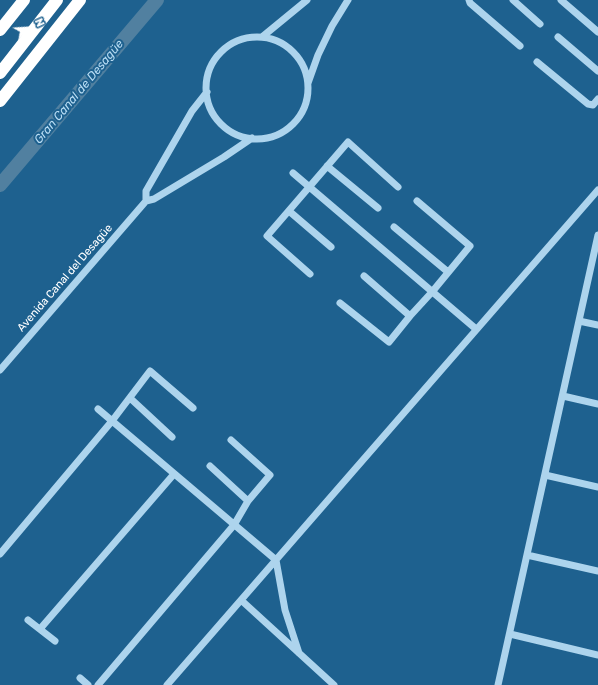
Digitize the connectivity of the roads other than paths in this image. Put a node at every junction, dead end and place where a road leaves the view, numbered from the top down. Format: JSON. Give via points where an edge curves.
{"nodes":[{"id":1,"x":24,"y":0,"type":"edge"},
{"id":2,"x":57,"y":0,"type":"edge"},
{"id":3,"x":80,"y":0,"type":"edge"},
{"id":4,"x":307,"y":0,"type":"edge"},
{"id":5,"x":348,"y":0,"type":"edge"},
{"id":6,"x":469,"y":0,"type":"edge"},
{"id":7,"x":513,"y":0,"type":"edge"},
{"id":8,"x":561,"y":0,"type":"edge"},
{"id":9,"x":540,"y":24,"type":"dead end"},
{"id":10,"x":0,"y":30,"type":"edge"},
{"id":11,"x":598,"y":32,"type":"edge"},
{"id":12,"x":262,"y":37,"type":"junction"},
{"id":13,"x":558,"y":37,"type":"dead end"},
{"id":14,"x":520,"y":46,"type":"dead end"},
{"id":15,"x":537,"y":62,"type":"dead end"},
{"id":16,"x":598,"y":71,"type":"edge"},
{"id":17,"x":0,"y":73,"type":"edge"},
{"id":18,"x":308,"y":84,"type":"junction"},
{"id":19,"x":207,"y":92,"type":"junction"},
{"id":20,"x":598,"y":98,"type":"edge"},
{"id":21,"x":0,"y":101,"type":"edge"},
{"id":22,"x":252,"y":138,"type":"junction"},
{"id":23,"x":327,"y":166,"type":"junction"},
{"id":24,"x":293,"y":173,"type":"dead end"},
{"id":25,"x":309,"y":187,"type":"junction"},
{"id":26,"x":398,"y":187,"type":"dead end"},
{"id":27,"x":598,"y":190,"type":"edge"},
{"id":28,"x":146,"y":201,"type":"junction"},
{"id":29,"x":418,"y":201,"type":"dead end"},
{"id":30,"x":378,"y":208,"type":"dead end"},
{"id":31,"x":288,"y":211,"type":"junction"},
{"id":32,"x":394,"y":227,"type":"dead end"},
{"id":33,"x":598,"y":234,"type":"edge"},
{"id":34,"x":597,"y":245,"type":"edge"},
{"id":35,"x":331,"y":247,"type":"dead end"},
{"id":36,"x":448,"y":272,"type":"junction"},
{"id":37,"x":310,"y":274,"type":"dead end"},
{"id":38,"x":364,"y":276,"type":"dead end"},
{"id":39,"x":432,"y":292,"type":"junction"},
{"id":40,"x":340,"y":303,"type":"dead end"},
{"id":41,"x":410,"y":316,"type":"junction"},
{"id":42,"x":579,"y":321,"type":"junction"},
{"id":43,"x":598,"y":325,"type":"edge"},
{"id":44,"x":476,"y":329,"type":"junction"},
{"id":45,"x":0,"y":370,"type":"edge"},
{"id":46,"x":563,"y":396,"type":"junction"},
{"id":47,"x":130,"y":398,"type":"junction"},
{"id":48,"x":598,"y":404,"type":"edge"},
{"id":49,"x":193,"y":408,"type":"dead end"},
{"id":50,"x":98,"y":409,"type":"dead end"},
{"id":51,"x":112,"y":421,"type":"junction"},
{"id":52,"x":172,"y":437,"type":"dead end"},
{"id":53,"x":231,"y":440,"type":"dead end"},
{"id":54,"x":210,"y":466,"type":"dead end"},
{"id":55,"x":174,"y":474,"type":"junction"},
{"id":56,"x":545,"y":475,"type":"junction"},
{"id":57,"x":598,"y":487,"type":"edge"},
{"id":58,"x":248,"y":501,"type":"junction"},
{"id":59,"x":234,"y":525,"type":"junction"},
{"id":60,"x":0,"y":554,"type":"edge"},
{"id":61,"x":527,"y":555,"type":"junction"},
{"id":62,"x":276,"y":560,"type":"junction"},
{"id":63,"x":598,"y":571,"type":"edge"},
{"id":64,"x":241,"y":600,"type":"junction"},
{"id":65,"x":28,"y":620,"type":"dead end"},
{"id":66,"x":40,"y":629,"type":"junction"},
{"id":67,"x":510,"y":634,"type":"junction"},
{"id":68,"x":55,"y":641,"type":"dead end"},
{"id":69,"x":299,"y":653,"type":"junction"},
{"id":70,"x":598,"y":655,"type":"edge"},
{"id":71,"x":80,"y":678,"type":"dead end"},
{"id":72,"x":88,"y":685,"type":"edge"},
{"id":73,"x":98,"y":685,"type":"edge"},
{"id":74,"x":167,"y":685,"type":"edge"},
{"id":75,"x":334,"y":685,"type":"edge"},
{"id":76,"x":498,"y":685,"type":"edge"}],
"edges":[{"from":1,"to":10,"type":"highway"},
{"from":2,"to":17,"type":"highway"},
{"from":3,"to":21,"type":"highway"},
{"from":4,"to":12,"type":"street"},
{"from":5,"to":18,"type":"street","via":[[332,26]]},
{"from":6,"to":14,"type":"street"},
{"from":7,"to":9,"type":"street"},
{"from":8,"to":11,"type":"street"},
{"from":12,"to":18,"type":"street","via":[[281,43],[297,56]]},
{"from":12,"to":19,"type":"street","via":[[243,39],[225,48],[212,63]]},
{"from":13,"to":16,"type":"street"},
{"from":15,"to":20,"type":"street","via":[[588,104],[593,105]]},
{"from":18,"to":22,"type":"street","via":[[306,103],[289,128],[272,137]]},
{"from":19,"to":22,"type":"street","via":[[208,102],[218,120],[233,132]]},
{"from":19,"to":28,"type":"street","name":"Avenida Canal del Desagüe","via":[[192,111],[146,191]]},
{"from":22,"to":28,"type":"street","name":"Avenida Canal del Desagüe","via":[[154,200]]},
{"from":23,"to":25,"type":"street"},
{"from":23,"to":26,"type":"street","via":[[348,142]]},
{"from":23,"to":30,"type":"street"},
{"from":24,"to":25,"type":"street"},
{"from":25,"to":31,"type":"street"},
{"from":25,"to":39,"type":"street"},
{"from":27,"to":44,"type":"street"},
{"from":28,"to":45,"type":"street","name":"Avenida Canal del Desagüe"},
{"from":29,"to":36,"type":"street","via":[[470,246]]},
{"from":31,"to":35,"type":"street"},
{"from":31,"to":37,"type":"street","via":[[267,236]]},
{"from":32,"to":36,"type":"street"},
{"from":33,"to":34,"type":"street"},
{"from":34,"to":42,"type":"street"},
{"from":36,"to":39,"type":"street"},
{"from":38,"to":41,"type":"street"},
{"from":39,"to":41,"type":"street"},
{"from":39,"to":44,"type":"street"},
{"from":40,"to":41,"type":"street","via":[[389,342]]},
{"from":42,"to":43,"type":"street"},
{"from":42,"to":46,"type":"street"},
{"from":44,"to":62,"type":"street"},
{"from":46,"to":48,"type":"street"},
{"from":46,"to":56,"type":"street"},
{"from":47,"to":49,"type":"street","via":[[150,371]]},
{"from":47,"to":51,"type":"street"},
{"from":47,"to":52,"type":"street"},
{"from":50,"to":51,"type":"street"},
{"from":51,"to":55,"type":"street"},
{"from":51,"to":60,"type":"street"},
{"from":53,"to":58,"type":"street","via":[[270,475]]},
{"from":54,"to":58,"type":"street"},
{"from":55,"to":59,"type":"street"},
{"from":55,"to":66,"type":"street"},
{"from":56,"to":57,"type":"street"},
{"from":56,"to":61,"type":"street"},
{"from":58,"to":59,"type":"street"},
{"from":59,"to":62,"type":"street"},
{"from":59,"to":73,"type":"street"},
{"from":61,"to":63,"type":"street"},
{"from":61,"to":67,"type":"street"},
{"from":62,"to":64,"type":"street"},
{"from":62,"to":69,"type":"street","via":[[285,610]]},
{"from":64,"to":69,"type":"street"},
{"from":64,"to":74,"type":"street"},
{"from":65,"to":66,"type":"street"},
{"from":66,"to":68,"type":"street"},
{"from":67,"to":70,"type":"street"},
{"from":67,"to":76,"type":"street"},
{"from":69,"to":75,"type":"street"},
{"from":71,"to":72,"type":"street"}]}
